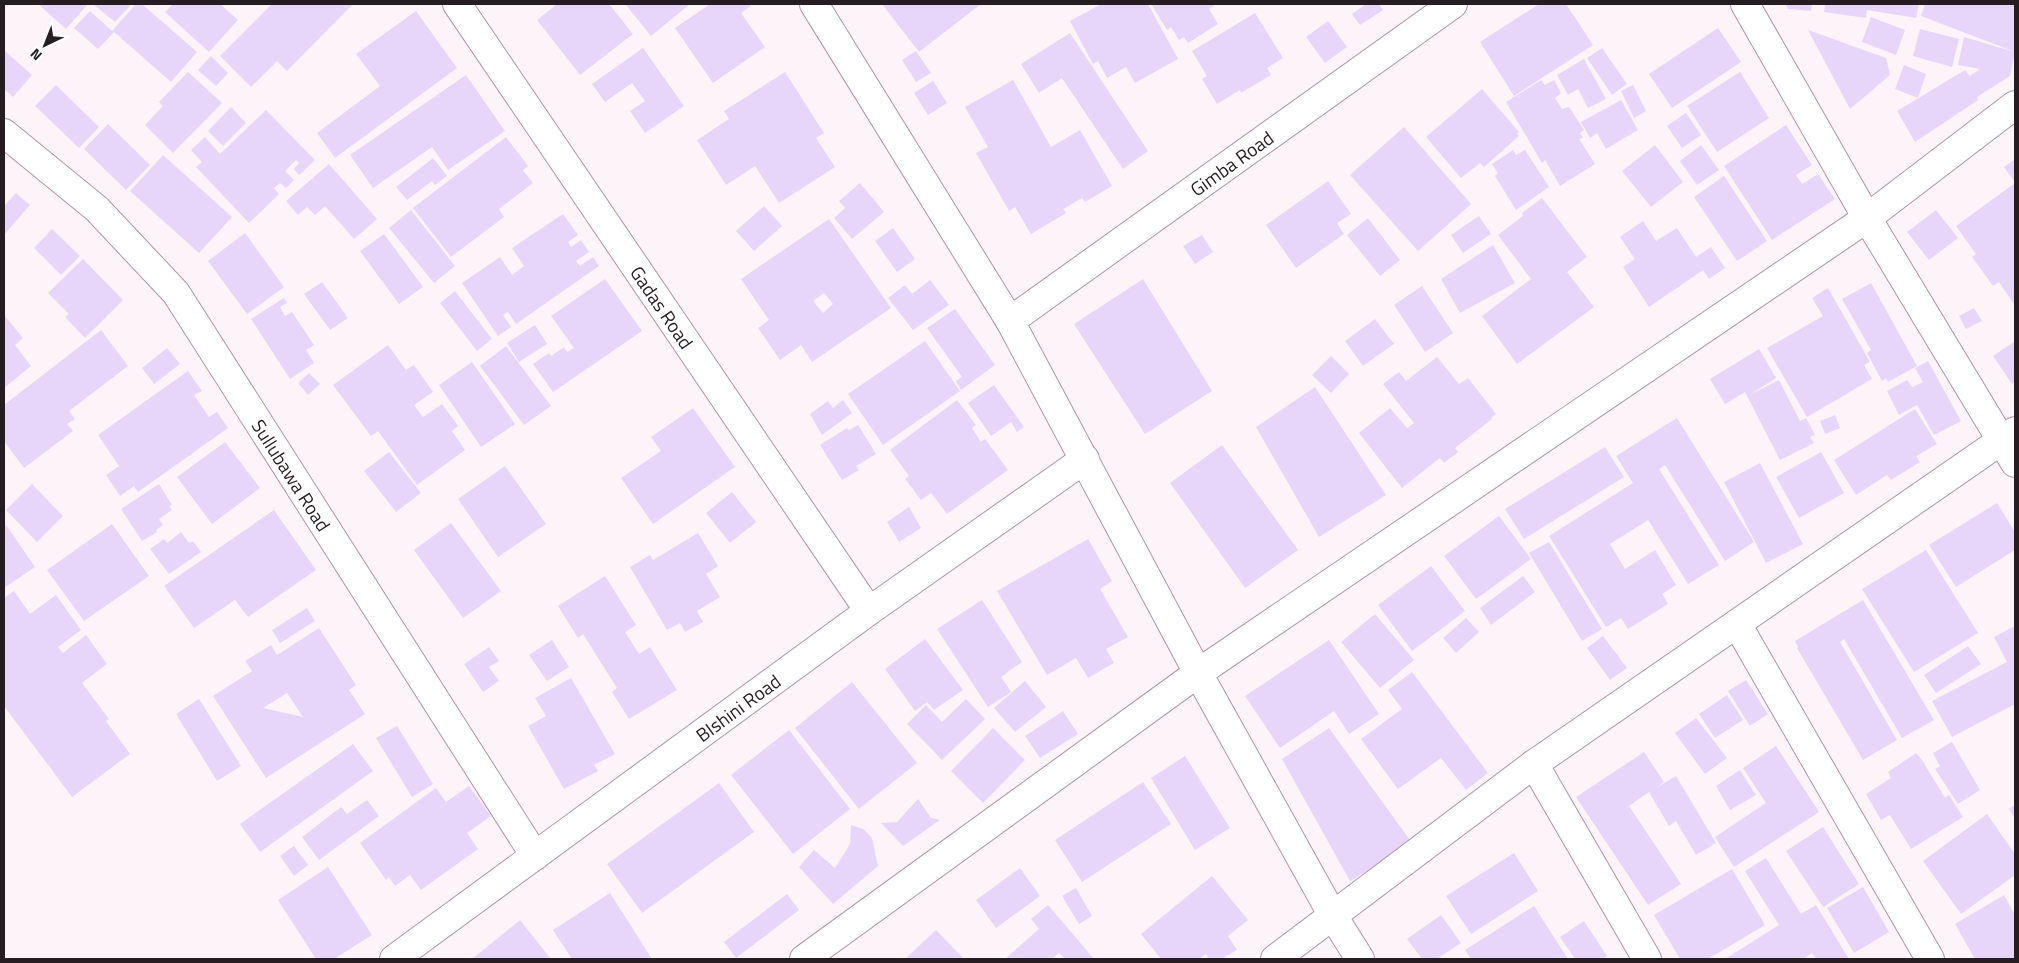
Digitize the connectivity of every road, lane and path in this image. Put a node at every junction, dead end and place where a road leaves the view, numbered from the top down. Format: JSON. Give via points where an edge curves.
{"nodes":[{"id":1,"x":458,"y":4,"type":"edge"},
{"id":2,"x":814,"y":4,"type":"edge"},
{"id":3,"x":1453,"y":4,"type":"edge"},
{"id":4,"x":1746,"y":4,"type":"edge"},
{"id":5,"x":2015,"y":105,"type":"edge"},
{"id":6,"x":4,"y":133,"type":"edge"},
{"id":7,"x":1867,"y":218,"type":"junction"},
{"id":8,"x":1010,"y":321,"type":"junction"},
{"id":9,"x":2011,"y":445,"type":"edge"},
{"id":10,"x":1085,"y":459,"type":"junction"},
{"id":11,"x":869,"y":610,"type":"junction"},
{"id":12,"x":1737,"y":624,"type":"junction"},
{"id":13,"x":1198,"y":673,"type":"junction"},
{"id":14,"x":1534,"y":764,"type":"junction"},
{"id":15,"x":535,"y":856,"type":"junction"},
{"id":16,"x":1333,"y":916,"type":"junction"},
{"id":17,"x":394,"y":959,"type":"edge"},
{"id":18,"x":804,"y":959,"type":"edge"},
{"id":19,"x":1275,"y":959,"type":"edge"},
{"id":20,"x":1360,"y":959,"type":"edge"},
{"id":21,"x":1647,"y":959,"type":"edge"},
{"id":22,"x":1930,"y":959,"type":"edge"}],
"edges":[{"from":1,"to":11,"type":"street","name":"Gadas Road"},
{"from":2,"to":8,"type":"street"},
{"from":3,"to":8,"type":"street","name":"Gimba Road"},
{"from":4,"to":7,"type":"street"},
{"from":5,"to":7,"type":"street"},
{"from":6,"to":15,"type":"street","name":"Sullubawa Road","via":[[97,209],[176,293]]},
{"from":7,"to":9,"type":"street"},
{"from":7,"to":13,"type":"street"},
{"from":8,"to":10,"type":"street"},
{"from":9,"to":12,"type":"street"},
{"from":10,"to":11,"type":"street","name":"BIshini Road"},
{"from":10,"to":13,"type":"street"},
{"from":11,"to":15,"type":"street","name":"BIshini Road"},
{"from":12,"to":14,"type":"street"},
{"from":12,"to":22,"type":"street"},
{"from":13,"to":16,"type":"street"},
{"from":13,"to":18,"type":"street"},
{"from":14,"to":16,"type":"street"},
{"from":14,"to":21,"type":"street"},
{"from":15,"to":17,"type":"street","name":"BIshini Road"},
{"from":16,"to":19,"type":"street"},
{"from":16,"to":20,"type":"street"}]}
